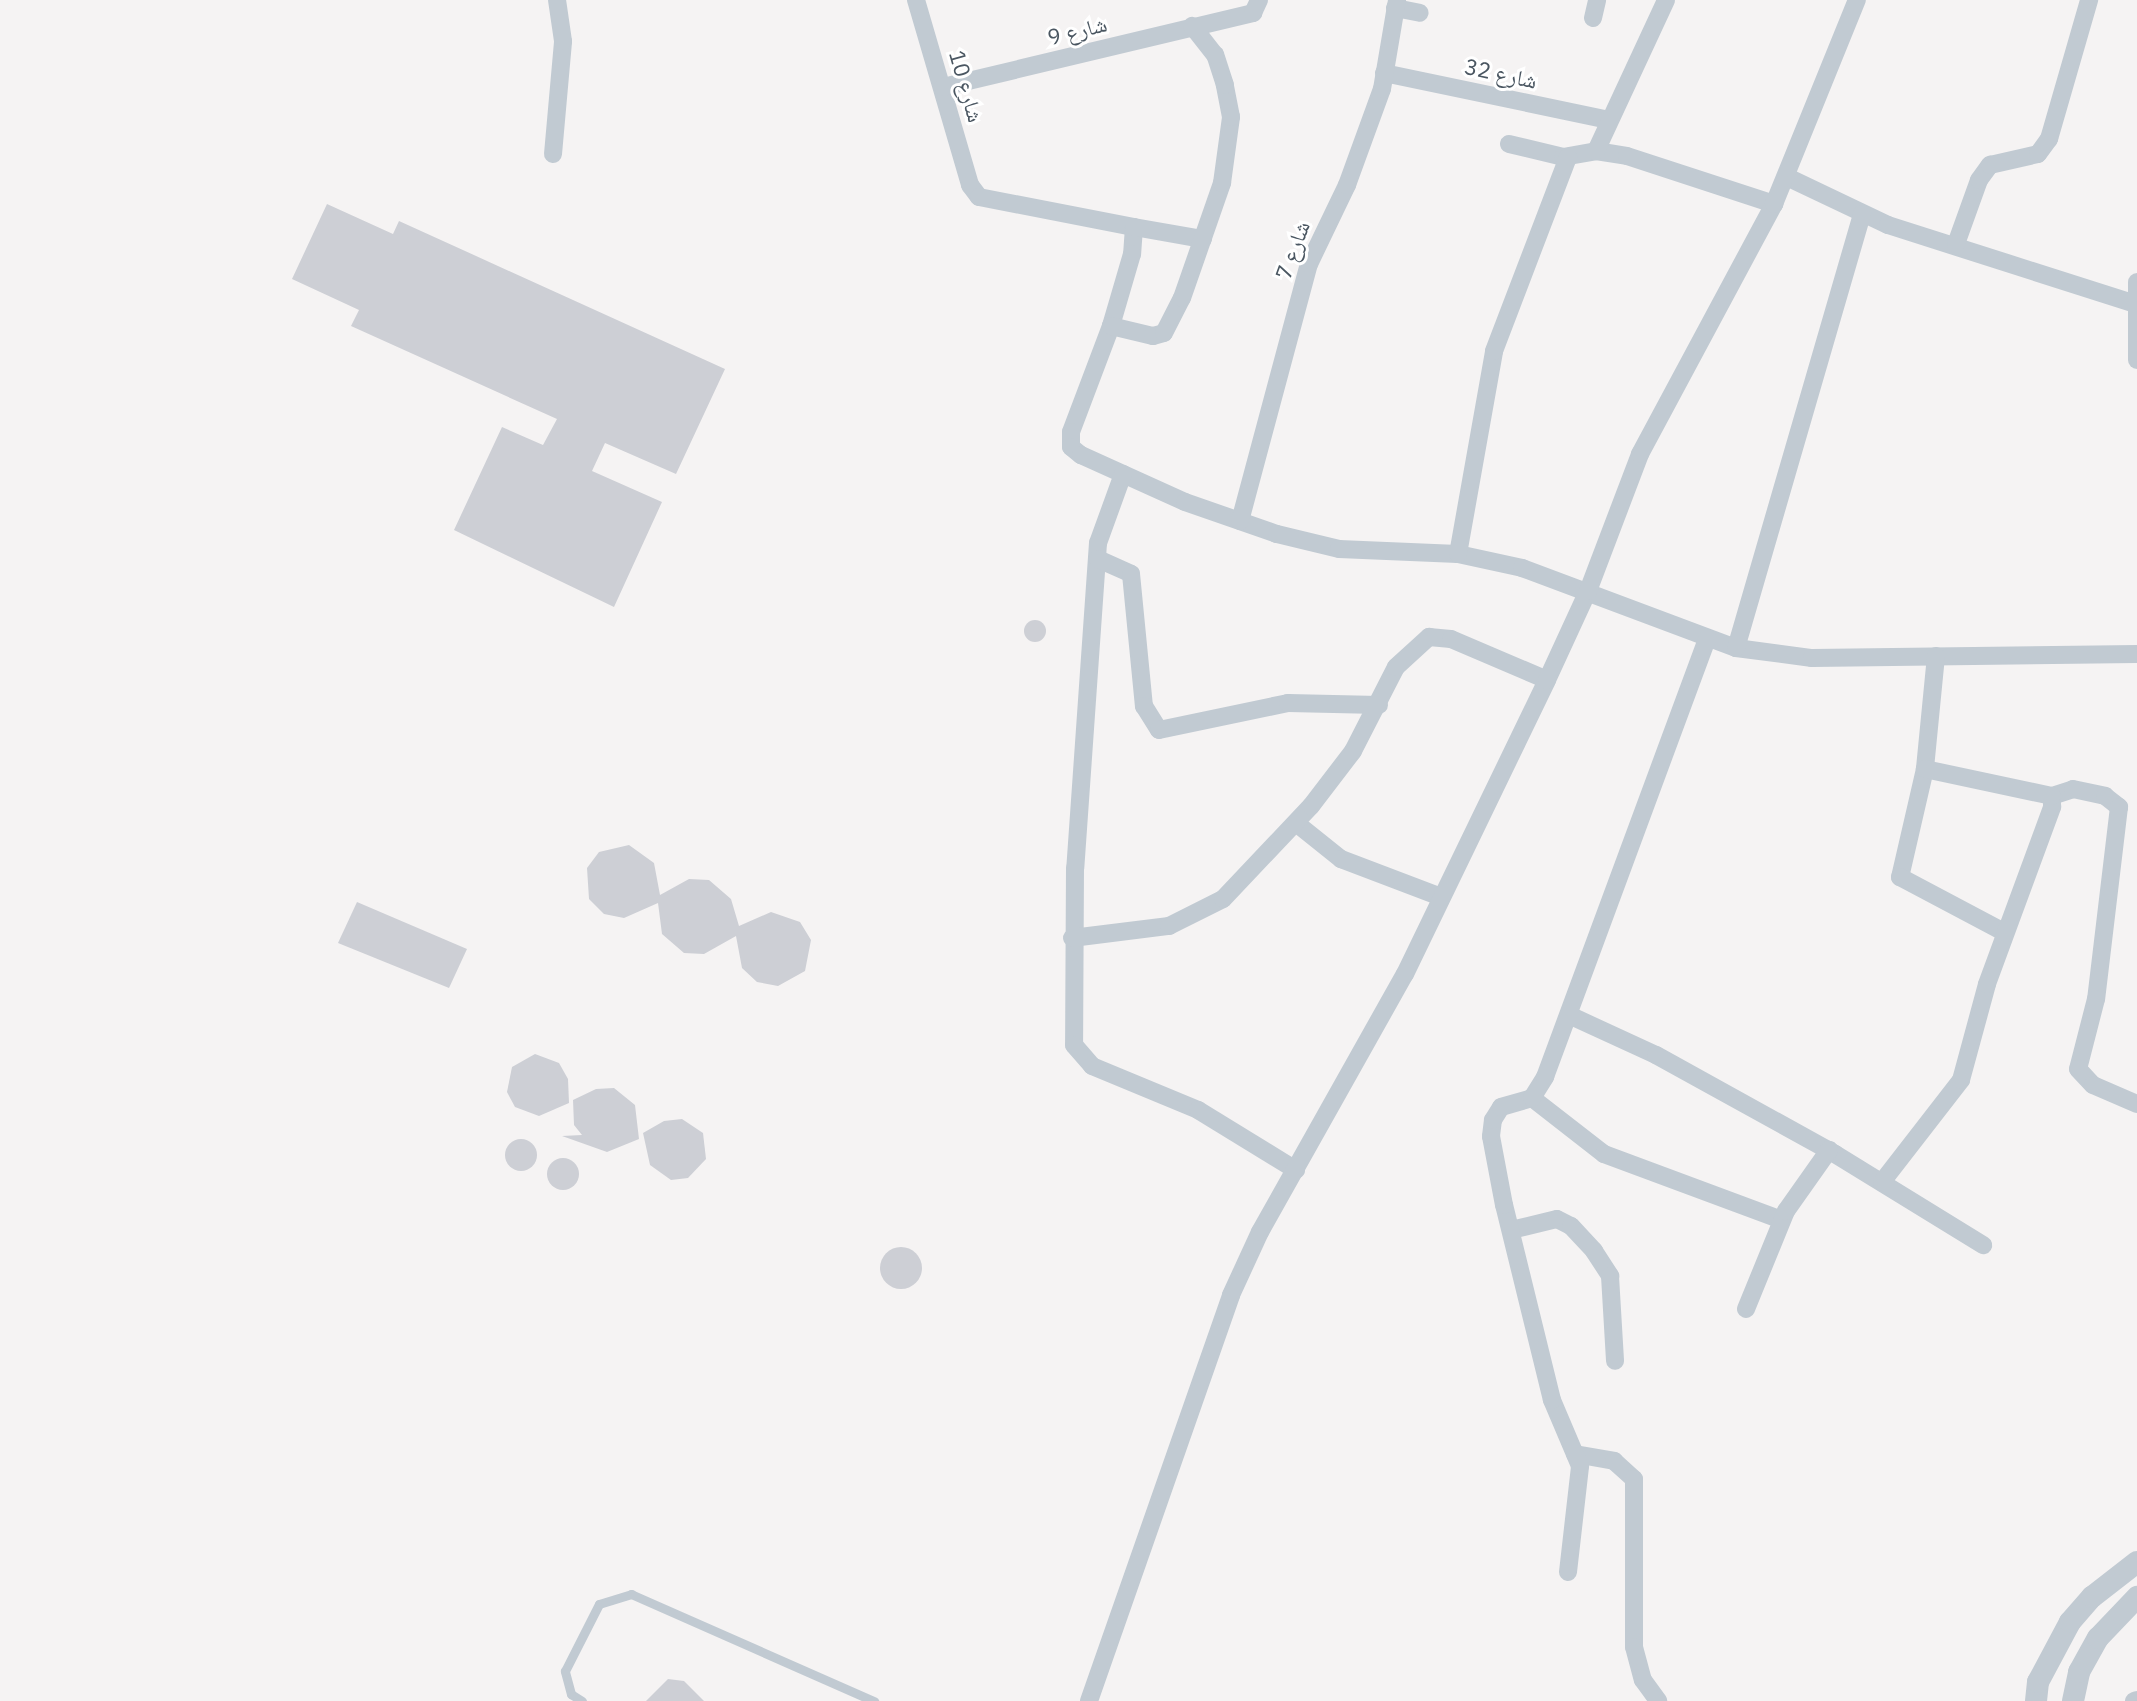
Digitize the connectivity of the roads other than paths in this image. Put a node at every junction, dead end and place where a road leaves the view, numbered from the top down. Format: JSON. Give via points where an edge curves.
{"nodes":[{"id":1,"x":557,"y":0,"type":"edge"},
{"id":2,"x":916,"y":0,"type":"edge"},
{"id":3,"x":1259,"y":0,"type":"edge"},
{"id":4,"x":1666,"y":0,"type":"edge"},
{"id":5,"x":1857,"y":0,"type":"edge"},
{"id":6,"x":2089,"y":0,"type":"edge"},
{"id":7,"x":1396,"y":4,"type":"edge"},
{"id":8,"x":1420,"y":13,"type":"dead end"},
{"id":9,"x":1192,"y":26,"type":"junction"},
{"id":10,"x":1384,"y":73,"type":"junction"},
{"id":11,"x":943,"y":87,"type":"junction"},
{"id":12,"x":1608,"y":120,"type":"junction"},
{"id":13,"x":1509,"y":144,"type":"dead end"},
{"id":14,"x":1596,"y":151,"type":"junction"},
{"id":15,"x":553,"y":154,"type":"dead end"},
{"id":16,"x":1568,"y":157,"type":"junction"},
{"id":17,"x":1787,"y":177,"type":"junction"},
{"id":18,"x":1774,"y":204,"type":"junction"},
{"id":19,"x":1862,"y":214,"type":"junction"},
{"id":20,"x":1134,"y":227,"type":"junction"},
{"id":21,"x":1203,"y":239,"type":"junction"},
{"id":22,"x":1956,"y":244,"type":"junction"},
{"id":23,"x":2137,"y":282,"type":"edge"},
{"id":24,"x":2133,"y":303,"type":"junction"},
{"id":25,"x":1111,"y":326,"type":"junction"},
{"id":26,"x":2137,"y":360,"type":"edge"},
{"id":27,"x":1123,"y":474,"type":"junction"},
{"id":28,"x":1240,"y":521,"type":"junction"},
{"id":29,"x":1458,"y":554,"type":"junction"},
{"id":30,"x":1098,"y":559,"type":"junction"},
{"id":31,"x":1588,"y":591,"type":"junction"},
{"id":32,"x":1707,"y":638,"type":"junction"},
{"id":33,"x":1736,"y":648,"type":"junction"},
{"id":34,"x":2137,"y":654,"type":"edge"},
{"id":35,"x":1936,"y":656,"type":"junction"},
{"id":36,"x":1547,"y":680,"type":"junction"},
{"id":37,"x":1379,"y":705,"type":"junction"},
{"id":38,"x":1925,"y":769,"type":"junction"},
{"id":39,"x":2052,"y":796,"type":"junction"},
{"id":40,"x":1296,"y":823,"type":"junction"},
{"id":41,"x":1441,"y":897,"type":"junction"},
{"id":42,"x":2004,"y":932,"type":"junction"},
{"id":43,"x":1072,"y":938,"type":"junction"},
{"id":44,"x":1569,"y":1015,"type":"junction"},
{"id":45,"x":1532,"y":1098,"type":"junction"},
{"id":46,"x":2137,"y":1104,"type":"edge"},
{"id":47,"x":1829,"y":1150,"type":"junction"},
{"id":48,"x":1296,"y":1170,"type":"junction"},
{"id":49,"x":1882,"y":1182,"type":"junction"},
{"id":50,"x":1781,"y":1220,"type":"junction"},
{"id":51,"x":1511,"y":1230,"type":"junction"},
{"id":52,"x":1983,"y":1245,"type":"dead end"},
{"id":53,"x":1746,"y":1309,"type":"dead end"},
{"id":54,"x":1615,"y":1361,"type":"dead end"},
{"id":55,"x":1575,"y":1454,"type":"junction"},
{"id":56,"x":2137,"y":1562,"type":"edge"},
{"id":57,"x":1568,"y":1572,"type":"dead end"},
{"id":58,"x":2137,"y":1597,"type":"edge"},
{"id":59,"x":582,"y":1701,"type":"edge"},
{"id":60,"x":874,"y":1701,"type":"edge"},
{"id":61,"x":1089,"y":1701,"type":"edge"},
{"id":62,"x":1658,"y":1701,"type":"edge"},
{"id":63,"x":2036,"y":1701,"type":"edge"},
{"id":64,"x":2073,"y":1701,"type":"edge"}],
"edges":[{"from":1,"to":15,"type":"street","via":[[562,64]]},
{"from":2,"to":11,"type":"street","name":"شارع 10"},
{"from":3,"to":9,"type":"street","name":"شارع 9","via":[[1253,13]]},
{"from":4,"to":12,"type":"street"},
{"from":5,"to":17,"type":"street"},
{"from":6,"to":22,"type":"street","via":[[2043,150],[1990,165],[1979,180]]},
{"from":7,"to":8,"type":"street"},
{"from":7,"to":10,"type":"street","name":"شارع 7"},
{"from":9,"to":11,"type":"street","name":"شارع 9"},
{"from":9,"to":21,"type":"street","via":[[1215,55],[1231,117],[1222,183]]},
{"from":10,"to":12,"type":"street","name":"شارع 32"},
{"from":10,"to":28,"type":"street","name":"شارع 7","via":[[1363,144],[1309,264]]},
{"from":11,"to":20,"type":"street","name":"شارع 10","via":[[970,185],[990,203]]},
{"from":12,"to":14,"type":"street"},
{"from":13,"to":16,"type":"street"},
{"from":14,"to":16,"type":"street"},
{"from":14,"to":18,"type":"street","via":[[1689,173]]},
{"from":16,"to":29,"type":"street","via":[[1494,351]]},
{"from":17,"to":18,"type":"street"},
{"from":17,"to":19,"type":"street"},
{"from":18,"to":31,"type":"street","via":[[1640,454]]},
{"from":19,"to":22,"type":"street"},
{"from":19,"to":33,"type":"street"},
{"from":20,"to":21,"type":"street"},
{"from":20,"to":25,"type":"street","via":[[1132,254]]},
{"from":21,"to":25,"type":"street","via":[[1164,333],[1153,336]]},
{"from":22,"to":24,"type":"street"},
{"from":23,"to":24,"type":"street"},
{"from":24,"to":26,"type":"street"},
{"from":25,"to":27,"type":"street","via":[[1069,441],[1081,455]]},
{"from":27,"to":28,"type":"street"},
{"from":27,"to":30,"type":"street","via":[[1102,524]]},
{"from":28,"to":29,"type":"street","via":[[1339,549]]},
{"from":29,"to":31,"type":"street","via":[[1522,568]]},
{"from":30,"to":37,"type":"street","via":[[1131,574],[1144,706],[1159,730],[1288,703]]},
{"from":30,"to":43,"type":"street"},
{"from":31,"to":32,"type":"street"},
{"from":31,"to":36,"type":"street"},
{"from":32,"to":33,"type":"street"},
{"from":32,"to":44,"type":"street"},
{"from":33,"to":35,"type":"street","via":[[1812,658]]},
{"from":34,"to":35,"type":"street"},
{"from":35,"to":38,"type":"street"},
{"from":36,"to":37,"type":"street","via":[[1451,639],[1429,637],[1396,667]]},
{"from":36,"to":41,"type":"street"},
{"from":37,"to":40,"type":"street","via":[[1353,751]]},
{"from":38,"to":39,"type":"street"},
{"from":38,"to":42,"type":"street","via":[[1900,877]]},
{"from":39,"to":42,"type":"street","via":[[2048,822]]},
{"from":39,"to":46,"type":"street","via":[[2073,789],[2105,796],[2119,807],[2096,999],[2078,1069],[2093,1085]]},
{"from":40,"to":41,"type":"street","via":[[1341,859]]},
{"from":40,"to":43,"type":"street","via":[[1223,899],[1195,915],[1144,932]]},
{"from":41,"to":48,"type":"street"},
{"from":42,"to":49,"type":"street","via":[[1961,1080]]},
{"from":43,"to":48,"type":"street","via":[[1072,1034],[1080,1056],[1127,1084],[1198,1110]]},
{"from":44,"to":45,"type":"street"},
{"from":44,"to":47,"type":"street","via":[[1656,1055]]},
{"from":45,"to":50,"type":"street","via":[[1604,1154]]},
{"from":45,"to":51,"type":"street","via":[[1501,1107],[1493,1120],[1491,1136]]},
{"from":47,"to":49,"type":"street"},
{"from":47,"to":50,"type":"street"},
{"from":48,"to":61,"type":"street","via":[[1260,1232],[1213,1339]]},
{"from":49,"to":52,"type":"street"},
{"from":50,"to":53,"type":"street"},
{"from":51,"to":54,"type":"street","via":[[1557,1219],[1594,1251],[1610,1276]]},
{"from":51,"to":55,"type":"street","via":[[1552,1400]]},
{"from":55,"to":57,"type":"street","via":[[1580,1489]]},
{"from":55,"to":62,"type":"street","via":[[1614,1461],[1634,1479],[1634,1647],[1643,1680]]},
{"from":56,"to":63,"type":"street","via":[[2070,1622],[2038,1682]]},
{"from":58,"to":64,"type":"street","via":[[2098,1638],[2079,1672]]},
{"from":59,"to":60,"type":"lane","via":[[571,1694],[565,1671],[599,1604],[631,1594]]}]}
